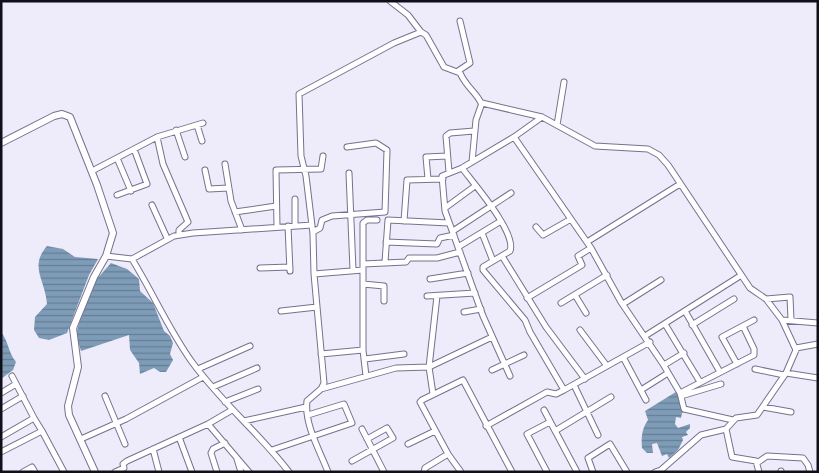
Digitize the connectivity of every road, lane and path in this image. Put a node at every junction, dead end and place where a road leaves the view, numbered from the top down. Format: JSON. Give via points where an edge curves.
{"nodes":[{"id":1,"x":390,"y":1,"type":"edge"},
{"id":2,"x":460,"y":21,"type":"dead end"},
{"id":3,"x":421,"y":32,"type":"junction"},
{"id":4,"x":458,"y":72,"type":"junction"},
{"id":5,"x":564,"y":82,"type":"dead end"},
{"id":6,"x":481,"y":103,"type":"junction"},
{"id":7,"x":542,"y":117,"type":"junction"},
{"id":8,"x":557,"y":125,"type":"junction"},
{"id":9,"x":176,"y":130,"type":"junction"},
{"id":10,"x":474,"y":131,"type":"junction"},
{"id":11,"x":157,"y":137,"type":"junction"},
{"id":12,"x":514,"y":137,"type":"junction"},
{"id":13,"x":202,"y":141,"type":"dead end"},
{"id":14,"x":1,"y":143,"type":"edge"},
{"id":15,"x":347,"y":147,"type":"dead end"},
{"id":16,"x":134,"y":149,"type":"junction"},
{"id":17,"x":323,"y":156,"type":"dead end"},
{"id":18,"x":446,"y":156,"type":"junction"},
{"id":19,"x":185,"y":157,"type":"dead end"},
{"id":20,"x":117,"y":158,"type":"junction"},
{"id":21,"x":472,"y":162,"type":"junction"},
{"id":22,"x":224,"y":164,"type":"dead end"},
{"id":23,"x":462,"y":168,"type":"junction"},
{"id":24,"x":204,"y":170,"type":"dead end"},
{"id":25,"x":304,"y":170,"type":"junction"},
{"id":26,"x":92,"y":171,"type":"junction"},
{"id":27,"x":449,"y":172,"type":"junction"},
{"id":28,"x":349,"y":173,"type":"dead end"},
{"id":29,"x":442,"y":179,"type":"junction"},
{"id":30,"x":428,"y":180,"type":"junction"},
{"id":31,"x":680,"y":184,"type":"junction"},
{"id":32,"x":475,"y":186,"type":"junction"},
{"id":33,"x":228,"y":188,"type":"junction"},
{"id":34,"x":132,"y":191,"type":"junction"},
{"id":35,"x":511,"y":193,"type":"dead end"},
{"id":36,"x":117,"y":196,"type":"dead end"},
{"id":37,"x":295,"y":199,"type":"dead end"},
{"id":38,"x":152,"y":205,"type":"dead end"},
{"id":39,"x":276,"y":206,"type":"junction"},
{"id":40,"x":490,"y":206,"type":"junction"},
{"id":41,"x":445,"y":208,"type":"junction"},
{"id":42,"x":234,"y":212,"type":"junction"},
{"id":43,"x":351,"y":214,"type":"junction"},
{"id":44,"x":570,"y":219,"type":"junction"},
{"id":45,"x":376,"y":220,"type":"dead end"},
{"id":46,"x":404,"y":221,"type":"junction"},
{"id":47,"x":501,"y":221,"type":"junction"},
{"id":48,"x":450,"y":222,"type":"junction"},
{"id":49,"x":295,"y":225,"type":"junction"},
{"id":50,"x":288,"y":226,"type":"junction"},
{"id":51,"x":312,"y":226,"type":"junction"},
{"id":52,"x":536,"y":226,"type":"dead end"},
{"id":53,"x":278,"y":227,"type":"junction"},
{"id":54,"x":242,"y":230,"type":"junction"},
{"id":55,"x":312,"y":232,"type":"junction"},
{"id":56,"x":453,"y":233,"type":"junction"},
{"id":57,"x":482,"y":233,"type":"junction"},
{"id":58,"x":178,"y":235,"type":"junction"},
{"id":59,"x":167,"y":238,"type":"junction"},
{"id":60,"x":386,"y":242,"type":"junction"},
{"id":61,"x":587,"y":242,"type":"junction"},
{"id":62,"x":591,"y":248,"type":"junction"},
{"id":63,"x":459,"y":250,"type":"junction"},
{"id":64,"x":502,"y":256,"type":"junction"},
{"id":65,"x":105,"y":257,"type":"junction"},
{"id":66,"x":132,"y":259,"type":"junction"},
{"id":67,"x":493,"y":261,"type":"junction"},
{"id":68,"x":386,"y":262,"type":"junction"},
{"id":69,"x":363,"y":267,"type":"junction"},
{"id":70,"x":260,"y":268,"type":"dead end"},
{"id":71,"x":353,"y":270,"type":"junction"},
{"id":72,"x":468,"y":273,"type":"junction"},
{"id":73,"x":314,"y":274,"type":"junction"},
{"id":74,"x":608,"y":275,"type":"junction"},
{"id":75,"x":740,"y":276,"type":"junction"},
{"id":76,"x":430,"y":279,"type":"dead end"},
{"id":77,"x":661,"y":280,"type":"dead end"},
{"id":78,"x":363,"y":284,"type":"junction"},
{"id":79,"x":475,"y":293,"type":"junction"},
{"id":80,"x":427,"y":296,"type":"dead end"},
{"id":81,"x":437,"y":296,"type":"junction"},
{"id":82,"x":575,"y":296,"type":"junction"},
{"id":83,"x":527,"y":298,"type":"junction"},
{"id":84,"x":734,"y":299,"type":"dead end"},
{"id":85,"x":766,"y":299,"type":"junction"},
{"id":86,"x":384,"y":301,"type":"dead end"},
{"id":87,"x":561,"y":303,"type":"dead end"},
{"id":88,"x":622,"y":304,"type":"junction"},
{"id":89,"x":317,"y":307,"type":"junction"},
{"id":90,"x":481,"y":309,"type":"junction"},
{"id":91,"x":281,"y":311,"type":"dead end"},
{"id":92,"x":684,"y":311,"type":"junction"},
{"id":93,"x":464,"y":312,"type":"dead end"},
{"id":94,"x":586,"y":313,"type":"dead end"},
{"id":95,"x":754,"y":320,"type":"dead end"},
{"id":96,"x":782,"y":320,"type":"junction"},
{"id":97,"x":791,"y":320,"type":"junction"},
{"id":98,"x":818,"y":322,"type":"edge"},
{"id":99,"x":665,"y":324,"type":"junction"},
{"id":100,"x":692,"y":325,"type":"junction"},
{"id":101,"x":743,"y":326,"type":"junction"},
{"id":102,"x":580,"y":330,"type":"dead end"},
{"id":103,"x":645,"y":336,"type":"junction"},
{"id":104,"x":492,"y":337,"type":"junction"},
{"id":105,"x":650,"y":342,"type":"junction"},
{"id":106,"x":818,"y":344,"type":"edge"},
{"id":107,"x":250,"y":346,"type":"dead end"},
{"id":108,"x":796,"y":348,"type":"junction"},
{"id":109,"x":363,"y":350,"type":"junction"},
{"id":110,"x":684,"y":353,"type":"junction"},
{"id":111,"x":321,"y":354,"type":"junction"},
{"id":112,"x":404,"y":354,"type":"dead end"},
{"id":113,"x":524,"y":354,"type":"dead end"},
{"id":114,"x":623,"y":357,"type":"junction"},
{"id":115,"x":365,"y":360,"type":"junction"},
{"id":116,"x":504,"y":364,"type":"junction"},
{"id":117,"x":737,"y":364,"type":"junction"},
{"id":118,"x":664,"y":365,"type":"junction"},
{"id":119,"x":607,"y":366,"type":"junction"},
{"id":120,"x":429,"y":367,"type":"junction"},
{"id":121,"x":257,"y":368,"type":"dead end"},
{"id":122,"x":198,"y":369,"type":"junction"},
{"id":123,"x":756,"y":369,"type":"dead end"},
{"id":124,"x":492,"y":370,"type":"dead end"},
{"id":125,"x":720,"y":372,"type":"junction"},
{"id":126,"x":668,"y":373,"type":"junction"},
{"id":127,"x":785,"y":374,"type":"junction"},
{"id":128,"x":12,"y":376,"type":"dead end"},
{"id":129,"x":203,"y":376,"type":"junction"},
{"id":130,"x":366,"y":376,"type":"junction"},
{"id":131,"x":510,"y":376,"type":"dead end"},
{"id":132,"x":818,"y":378,"type":"edge"},
{"id":133,"x":585,"y":379,"type":"junction"},
{"id":134,"x":700,"y":382,"type":"junction"},
{"id":135,"x":16,"y":384,"type":"junction"},
{"id":136,"x":721,"y":384,"type":"dead end"},
{"id":137,"x":574,"y":385,"type":"junction"},
{"id":138,"x":213,"y":387,"type":"junction"},
{"id":139,"x":258,"y":389,"type":"dead end"},
{"id":140,"x":321,"y":390,"type":"junction"},
{"id":141,"x":564,"y":390,"type":"junction"},
{"id":142,"x":641,"y":390,"type":"junction"},
{"id":143,"x":1,"y":393,"type":"edge"},
{"id":144,"x":433,"y":394,"type":"junction"},
{"id":145,"x":681,"y":394,"type":"junction"},
{"id":146,"x":23,"y":396,"type":"junction"},
{"id":147,"x":105,"y":396,"type":"dead end"},
{"id":148,"x":611,"y":397,"type":"dead end"},
{"id":149,"x":646,"y":400,"type":"dead end"},
{"id":150,"x":225,"y":402,"type":"junction"},
{"id":151,"x":306,"y":407,"type":"junction"},
{"id":152,"x":763,"y":407,"type":"junction"},
{"id":153,"x":1,"y":409,"type":"edge"},
{"id":154,"x":232,"y":410,"type":"junction"},
{"id":155,"x":544,"y":410,"type":"dead end"},
{"id":156,"x":791,"y":412,"type":"dead end"},
{"id":157,"x":587,"y":413,"type":"junction"},
{"id":158,"x":308,"y":416,"type":"junction"},
{"id":159,"x":34,"y":418,"type":"junction"},
{"id":160,"x":733,"y":420,"type":"junction"},
{"id":161,"x":244,"y":422,"type":"junction"},
{"id":162,"x":550,"y":422,"type":"junction"},
{"id":163,"x":116,"y":424,"type":"junction"},
{"id":164,"x":208,"y":424,"type":"junction"},
{"id":165,"x":486,"y":426,"type":"junction"},
{"id":166,"x":362,"y":429,"type":"dead end"},
{"id":167,"x":726,"y":429,"type":"junction"},
{"id":168,"x":42,"y":431,"type":"junction"},
{"id":169,"x":435,"y":431,"type":"junction"},
{"id":170,"x":555,"y":431,"type":"junction"},
{"id":171,"x":598,"y":435,"type":"dead end"},
{"id":172,"x":1,"y":436,"type":"edge"},
{"id":173,"x":314,"y":436,"type":"junction"},
{"id":174,"x":179,"y":437,"type":"junction"},
{"id":175,"x":81,"y":439,"type":"junction"},
{"id":176,"x":367,"y":439,"type":"junction"},
{"id":177,"x":225,"y":443,"type":"junction"},
{"id":178,"x":126,"y":444,"type":"dead end"},
{"id":179,"x":408,"y":444,"type":"dead end"},
{"id":180,"x":153,"y":449,"type":"junction"},
{"id":181,"x":272,"y":450,"type":"junction"},
{"id":182,"x":373,"y":450,"type":"junction"},
{"id":183,"x":1,"y":452,"type":"edge"},
{"id":184,"x":448,"y":454,"type":"junction"},
{"id":185,"x":236,"y":457,"type":"junction"},
{"id":186,"x":352,"y":461,"type":"dead end"},
{"id":187,"x":757,"y":463,"type":"junction"},
{"id":188,"x":124,"y":470,"type":"edge"},
{"id":189,"x":664,"y":471,"type":"edge"},
{"id":190,"x":23,"y":472,"type":"edge"},
{"id":191,"x":35,"y":472,"type":"edge"},
{"id":192,"x":64,"y":472,"type":"edge"},
{"id":193,"x":95,"y":472,"type":"edge"},
{"id":194,"x":115,"y":472,"type":"edge"},
{"id":195,"x":159,"y":472,"type":"edge"},
{"id":196,"x":192,"y":472,"type":"edge"},
{"id":197,"x":217,"y":472,"type":"edge"},
{"id":198,"x":240,"y":472,"type":"edge"},
{"id":199,"x":249,"y":472,"type":"edge"},
{"id":200,"x":289,"y":472,"type":"edge"},
{"id":201,"x":328,"y":472,"type":"edge"},
{"id":202,"x":384,"y":472,"type":"edge"},
{"id":203,"x":424,"y":472,"type":"edge"},
{"id":204,"x":461,"y":472,"type":"edge"},
{"id":205,"x":512,"y":472,"type":"edge"},
{"id":206,"x":547,"y":472,"type":"edge"},
{"id":207,"x":577,"y":472,"type":"edge"},
{"id":208,"x":594,"y":472,"type":"edge"},
{"id":209,"x":627,"y":472,"type":"edge"},
{"id":210,"x":655,"y":472,"type":"edge"},
{"id":211,"x":759,"y":472,"type":"edge"},
{"id":212,"x":810,"y":472,"type":"edge"}],
"edges":[{"from":1,"to":3,"type":"street","via":[[408,15]]},
{"from":2,"to":4,"type":"street","via":[[470,63]]},
{"from":3,"to":4,"type":"street","via":[[444,66]]},
{"from":3,"to":25,"type":"street","via":[[299,93]]},
{"from":4,"to":6,"type":"street","via":[[466,87]]},
{"from":5,"to":8,"type":"street"},
{"from":6,"to":7,"type":"street"},
{"from":6,"to":10,"type":"street"},
{"from":7,"to":8,"type":"street"},
{"from":7,"to":12,"type":"street"},
{"from":8,"to":31,"type":"street","via":[[595,146],[654,151]]},
{"from":9,"to":11,"type":"street"},
{"from":9,"to":13,"type":"street","via":[[200,124]]},
{"from":9,"to":19,"type":"street"},
{"from":10,"to":18,"type":"street","via":[[446,136]]},
{"from":10,"to":21,"type":"street"},
{"from":11,"to":16,"type":"street"},
{"from":11,"to":58,"type":"street","via":[[163,164],[188,222]]},
{"from":12,"to":21,"type":"street"},
{"from":12,"to":44,"type":"street"},
{"from":14,"to":26,"type":"street","via":[[54,116],[67,115]]},
{"from":15,"to":43,"type":"street","via":[[378,143],[380,148],[388,150],[385,212]]},
{"from":16,"to":20,"type":"street"},
{"from":16,"to":34,"type":"street","via":[[148,184]]},
{"from":17,"to":25,"type":"street","via":[[322,168]]},
{"from":18,"to":27,"type":"street"},
{"from":18,"to":30,"type":"street","via":[[426,157]]},
{"from":20,"to":26,"type":"street"},
{"from":20,"to":34,"type":"street"},
{"from":21,"to":23,"type":"street"},
{"from":22,"to":33,"type":"street"},
{"from":23,"to":27,"type":"street"},
{"from":23,"to":32,"type":"street"},
{"from":24,"to":33,"type":"street","via":[[209,189]]},
{"from":25,"to":39,"type":"street","via":[[276,170]]},
{"from":25,"to":51,"type":"street"},
{"from":26,"to":65,"type":"street","via":[[112,231]]},
{"from":27,"to":29,"type":"street"},
{"from":28,"to":43,"type":"street"},
{"from":29,"to":30,"type":"street"},
{"from":29,"to":41,"type":"street"},
{"from":30,"to":46,"type":"street","via":[[406,181]]},
{"from":31,"to":61,"type":"street"},
{"from":31,"to":75,"type":"street"},
{"from":32,"to":40,"type":"street"},
{"from":32,"to":41,"type":"street"},
{"from":33,"to":42,"type":"street"},
{"from":34,"to":36,"type":"street"},
{"from":35,"to":40,"type":"street"},
{"from":37,"to":49,"type":"street"},
{"from":38,"to":59,"type":"street"},
{"from":39,"to":42,"type":"street"},
{"from":39,"to":53,"type":"street"},
{"from":40,"to":47,"type":"street"},
{"from":40,"to":56,"type":"street"},
{"from":41,"to":48,"type":"street"},
{"from":42,"to":54,"type":"street"},
{"from":43,"to":55,"type":"street","via":[[327,217],[322,220],[320,228]]},
{"from":43,"to":71,"type":"street"},
{"from":44,"to":52,"type":"street","via":[[543,235]]},
{"from":44,"to":61,"type":"street"},
{"from":45,"to":69,"type":"street","via":[[363,223]]},
{"from":46,"to":48,"type":"street"},
{"from":46,"to":60,"type":"street","via":[[387,221]]},
{"from":47,"to":57,"type":"street"},
{"from":47,"to":64,"type":"street","via":[[511,244],[510,251]]},
{"from":48,"to":56,"type":"street"},
{"from":49,"to":50,"type":"street"},
{"from":49,"to":51,"type":"street"},
{"from":50,"to":53,"type":"street"},
{"from":50,"to":70,"type":"street","via":[[290,269]]},
{"from":51,"to":55,"type":"street"},
{"from":53,"to":54,"type":"street"},
{"from":54,"to":58,"type":"street"},
{"from":55,"to":73,"type":"street"},
{"from":56,"to":60,"type":"street","via":[[439,239],[437,244]]},
{"from":56,"to":63,"type":"street"},
{"from":57,"to":63,"type":"street"},
{"from":57,"to":67,"type":"street"},
{"from":58,"to":59,"type":"street"},
{"from":59,"to":66,"type":"street"},
{"from":60,"to":68,"type":"street"},
{"from":61,"to":62,"type":"street"},
{"from":62,"to":74,"type":"street"},
{"from":62,"to":83,"type":"street","via":[[578,256],[582,265]]},
{"from":63,"to":68,"type":"street","via":[[437,258]]},
{"from":63,"to":72,"type":"street"},
{"from":64,"to":67,"type":"street"},
{"from":64,"to":83,"type":"street"},
{"from":65,"to":66,"type":"street"},
{"from":65,"to":175,"type":"street","via":[[74,322],[72,336],[78,368],[68,409]]},
{"from":66,"to":122,"type":"street","via":[[176,338]]},
{"from":67,"to":141,"type":"street","via":[[483,270],[525,320]]},
{"from":68,"to":69,"type":"street"},
{"from":69,"to":71,"type":"street"},
{"from":69,"to":78,"type":"street"},
{"from":71,"to":73,"type":"street"},
{"from":72,"to":76,"type":"street"},
{"from":72,"to":79,"type":"street"},
{"from":73,"to":89,"type":"street"},
{"from":74,"to":82,"type":"street"},
{"from":74,"to":88,"type":"street"},
{"from":75,"to":85,"type":"street"},
{"from":75,"to":92,"type":"street"},
{"from":77,"to":88,"type":"street"},
{"from":78,"to":86,"type":"street","via":[[383,285]]},
{"from":78,"to":109,"type":"street"},
{"from":79,"to":81,"type":"street"},
{"from":79,"to":90,"type":"street"},
{"from":80,"to":81,"type":"street"},
{"from":81,"to":120,"type":"street"},
{"from":82,"to":87,"type":"street"},
{"from":82,"to":94,"type":"street"},
{"from":83,"to":133,"type":"street"},
{"from":84,"to":100,"type":"street"},
{"from":85,"to":96,"type":"street"},
{"from":85,"to":97,"type":"street","via":[[790,297]]},
{"from":88,"to":103,"type":"street"},
{"from":89,"to":91,"type":"street"},
{"from":89,"to":111,"type":"street"},
{"from":90,"to":93,"type":"street"},
{"from":90,"to":104,"type":"street"},
{"from":92,"to":99,"type":"street"},
{"from":92,"to":100,"type":"street"},
{"from":95,"to":101,"type":"street"},
{"from":96,"to":97,"type":"street"},
{"from":96,"to":108,"type":"street"},
{"from":97,"to":98,"type":"street"},
{"from":99,"to":103,"type":"street"},
{"from":99,"to":110,"type":"street"},
{"from":100,"to":125,"type":"street"},
{"from":101,"to":117,"type":"street","via":[[755,354]]},
{"from":101,"to":117,"type":"street","via":[[722,337]]},
{"from":102,"to":119,"type":"street"},
{"from":103,"to":105,"type":"street"},
{"from":104,"to":116,"type":"street"},
{"from":104,"to":120,"type":"street"},
{"from":105,"to":114,"type":"street"},
{"from":105,"to":118,"type":"street"},
{"from":106,"to":108,"type":"street"},
{"from":107,"to":122,"type":"street"},
{"from":108,"to":127,"type":"street"},
{"from":109,"to":111,"type":"street"},
{"from":109,"to":115,"type":"street"},
{"from":110,"to":118,"type":"street"},
{"from":110,"to":134,"type":"street"},
{"from":111,"to":140,"type":"street","via":[[324,382]]},
{"from":112,"to":115,"type":"street"},
{"from":113,"to":116,"type":"street"},
{"from":114,"to":119,"type":"street"},
{"from":114,"to":142,"type":"street"},
{"from":115,"to":130,"type":"street"},
{"from":116,"to":124,"type":"street"},
{"from":116,"to":131,"type":"street"},
{"from":117,"to":125,"type":"street"},
{"from":118,"to":126,"type":"street"},
{"from":119,"to":133,"type":"street"},
{"from":120,"to":130,"type":"street","via":[[403,367]]},
{"from":120,"to":144,"type":"street"},
{"from":121,"to":138,"type":"street"},
{"from":122,"to":129,"type":"street"},
{"from":123,"to":127,"type":"street"},
{"from":125,"to":134,"type":"street"},
{"from":126,"to":142,"type":"street"},
{"from":126,"to":145,"type":"street"},
{"from":127,"to":132,"type":"street"},
{"from":127,"to":152,"type":"street"},
{"from":128,"to":135,"type":"street"},
{"from":129,"to":138,"type":"street"},
{"from":129,"to":163,"type":"street"},
{"from":130,"to":140,"type":"street"},
{"from":133,"to":137,"type":"street"},
{"from":134,"to":145,"type":"street"},
{"from":135,"to":143,"type":"street"},
{"from":135,"to":146,"type":"street"},
{"from":136,"to":145,"type":"street"},
{"from":137,"to":141,"type":"street"},
{"from":137,"to":157,"type":"street"},
{"from":138,"to":150,"type":"street"},
{"from":139,"to":150,"type":"street"},
{"from":140,"to":151,"type":"street","via":[[309,398]]},
{"from":141,"to":165,"type":"street","via":[[556,394],[547,392]]},
{"from":142,"to":149,"type":"street"},
{"from":144,"to":165,"type":"street","via":[[463,380]]},
{"from":144,"to":169,"type":"street","via":[[420,402]]},
{"from":145,"to":160,"type":"street","via":[[688,412]]},
{"from":146,"to":153,"type":"street"},
{"from":146,"to":159,"type":"street"},
{"from":147,"to":163,"type":"street"},
{"from":148,"to":157,"type":"street"},
{"from":150,"to":154,"type":"street"},
{"from":151,"to":158,"type":"street"},
{"from":151,"to":161,"type":"street"},
{"from":152,"to":156,"type":"street"},
{"from":152,"to":160,"type":"street","via":[[755,416]]},
{"from":154,"to":161,"type":"street"},
{"from":154,"to":164,"type":"street"},
{"from":155,"to":162,"type":"street"},
{"from":157,"to":170,"type":"street"},
{"from":157,"to":171,"type":"street"},
{"from":158,"to":173,"type":"street"},
{"from":158,"to":173,"type":"street","via":[[344,404],[352,422]]},
{"from":159,"to":168,"type":"street"},
{"from":159,"to":172,"type":"street"},
{"from":160,"to":167,"type":"street"},
{"from":161,"to":181,"type":"street"},
{"from":162,"to":170,"type":"street"},
{"from":162,"to":206,"type":"street","via":[[527,434]]},
{"from":163,"to":175,"type":"street"},
{"from":163,"to":178,"type":"street"},
{"from":164,"to":174,"type":"street"},
{"from":164,"to":177,"type":"street"},
{"from":165,"to":205,"type":"street"},
{"from":166,"to":176,"type":"street"},
{"from":167,"to":187,"type":"street","via":[[732,457]]},
{"from":167,"to":189,"type":"street","via":[[702,434]]},
{"from":168,"to":183,"type":"street"},
{"from":168,"to":192,"type":"street"},
{"from":169,"to":179,"type":"street"},
{"from":169,"to":184,"type":"street"},
{"from":170,"to":207,"type":"street"},
{"from":173,"to":181,"type":"street"},
{"from":173,"to":201,"type":"street"},
{"from":174,"to":180,"type":"street"},
{"from":174,"to":196,"type":"street"},
{"from":175,"to":193,"type":"street"},
{"from":176,"to":182,"type":"street"},
{"from":176,"to":182,"type":"street","via":[[387,428],[393,437]]},
{"from":177,"to":185,"type":"street"},
{"from":177,"to":197,"type":"street","via":[[211,452]]},
{"from":180,"to":188,"type":"street","via":[[127,461]]},
{"from":180,"to":195,"type":"street"},
{"from":181,"to":200,"type":"street"},
{"from":182,"to":186,"type":"street"},
{"from":182,"to":202,"type":"street"},
{"from":184,"to":203,"type":"street","via":[[424,468]]},
{"from":184,"to":204,"type":"street"},
{"from":185,"to":198,"type":"street"},
{"from":185,"to":199,"type":"street"},
{"from":187,"to":211,"type":"street"},
{"from":187,"to":212,"type":"street","via":[[767,456],[802,458]]},
{"from":188,"to":194,"type":"street"},
{"from":189,"to":210,"type":"street"},
{"from":190,"to":191,"type":"street","via":[[32,467]]},
{"from":208,"to":209,"type":"street","via":[[588,458],[610,444]]}]}
